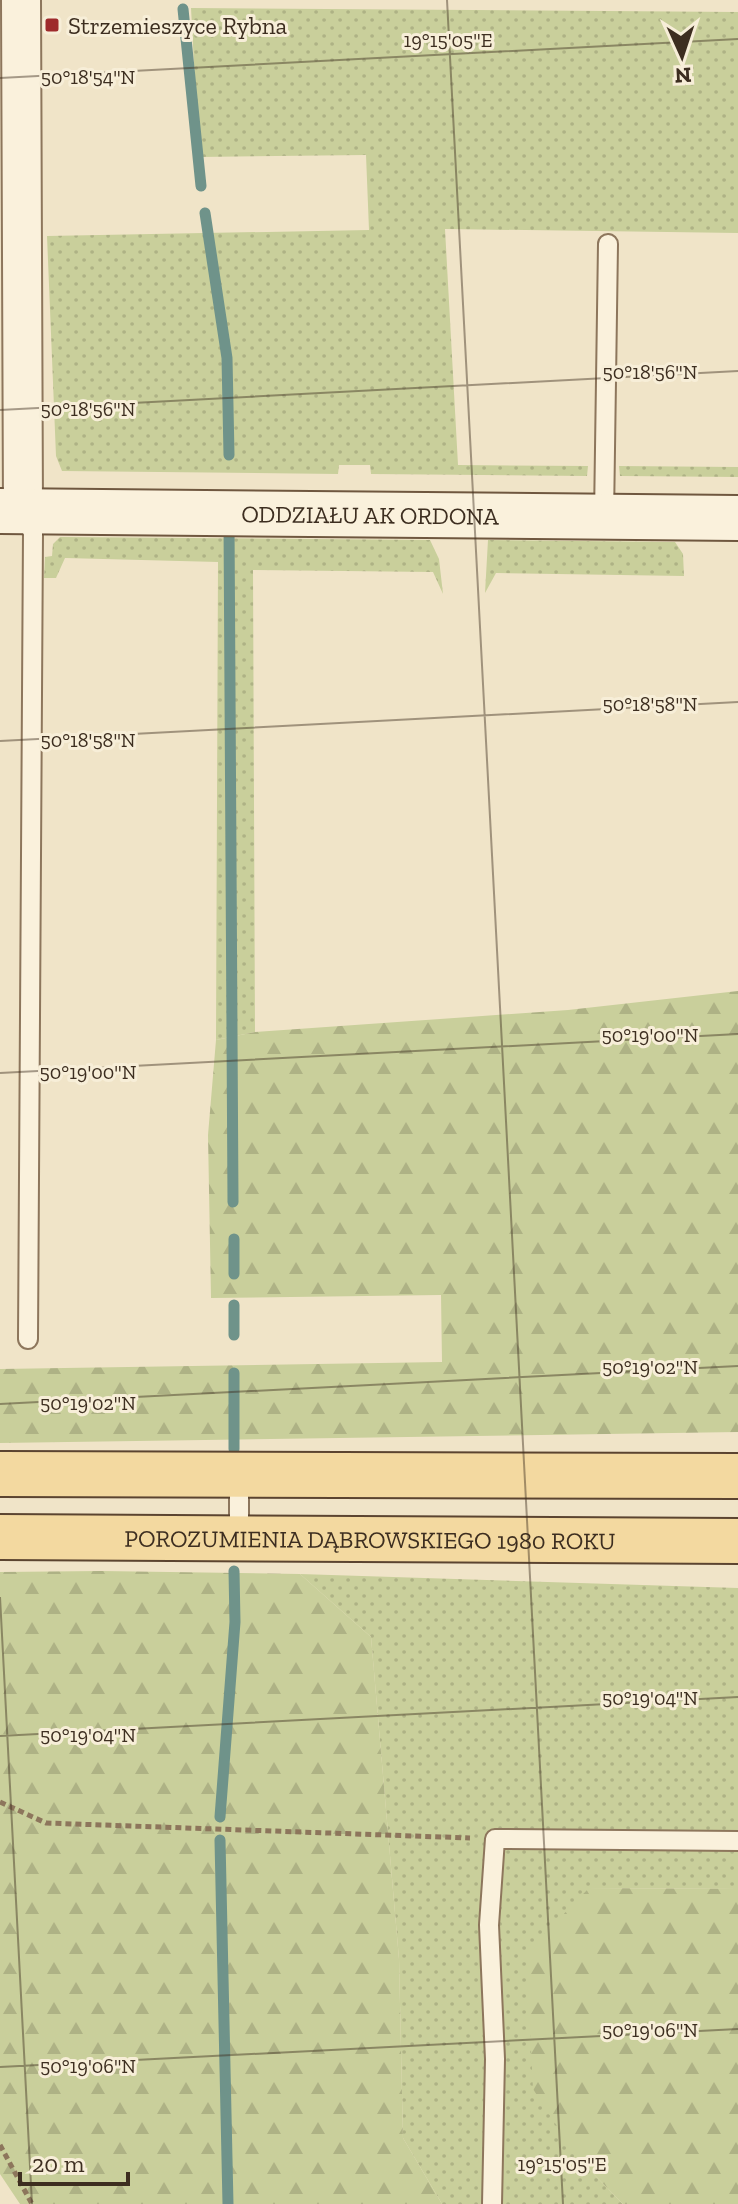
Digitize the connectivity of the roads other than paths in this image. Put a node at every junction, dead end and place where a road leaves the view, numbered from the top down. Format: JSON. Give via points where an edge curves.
{"nodes":[{"id":1,"x":21,"y":0,"type":"edge"},
{"id":2,"x":608,"y":244,"type":"dead end"},
{"id":3,"x":12,"y":511,"type":"edge"},
{"id":4,"x":604,"y":517,"type":"junction"},
{"id":5,"x":738,"y":518,"type":"edge"},
{"id":6,"x":28,"y":1339,"type":"dead end"},
{"id":7,"x":0,"y":1474,"type":"edge"},
{"id":8,"x":239,"y":1475,"type":"junction"},
{"id":9,"x":738,"y":1476,"type":"edge"},
{"id":10,"x":0,"y":1537,"type":"edge"},
{"id":11,"x":239,"y":1538,"type":"junction"},
{"id":12,"x":738,"y":1541,"type":"edge"},
{"id":13,"x":738,"y":1841,"type":"edge"},
{"id":14,"x":492,"y":2204,"type":"edge"}],
"edges":[{"from":1,"to":3,"type":"street"},
{"from":2,"to":4,"type":"lane"},
{"from":3,"to":4,"type":"street","name":"ODDZIAŁU AK ORDONA"},
{"from":3,"to":6,"type":"lane","via":[[33,533]]},
{"from":4,"to":5,"type":"street","name":"ODDZIAŁU AK ORDONA"},
{"from":7,"to":8,"type":"main road"},
{"from":8,"to":9,"type":"main road"},
{"from":8,"to":11,"type":"lane"},
{"from":10,"to":11,"type":"main road","name":"POROZUMIENIA DĄBROWSKIEGO 1980 ROKU"},
{"from":11,"to":12,"type":"main road","name":"POROZUMIENIA DĄBROWSKIEGO 1980 ROKU"},
{"from":13,"to":14,"type":"lane","via":[[495,1839],[489,1925],[495,2059]]}]}
